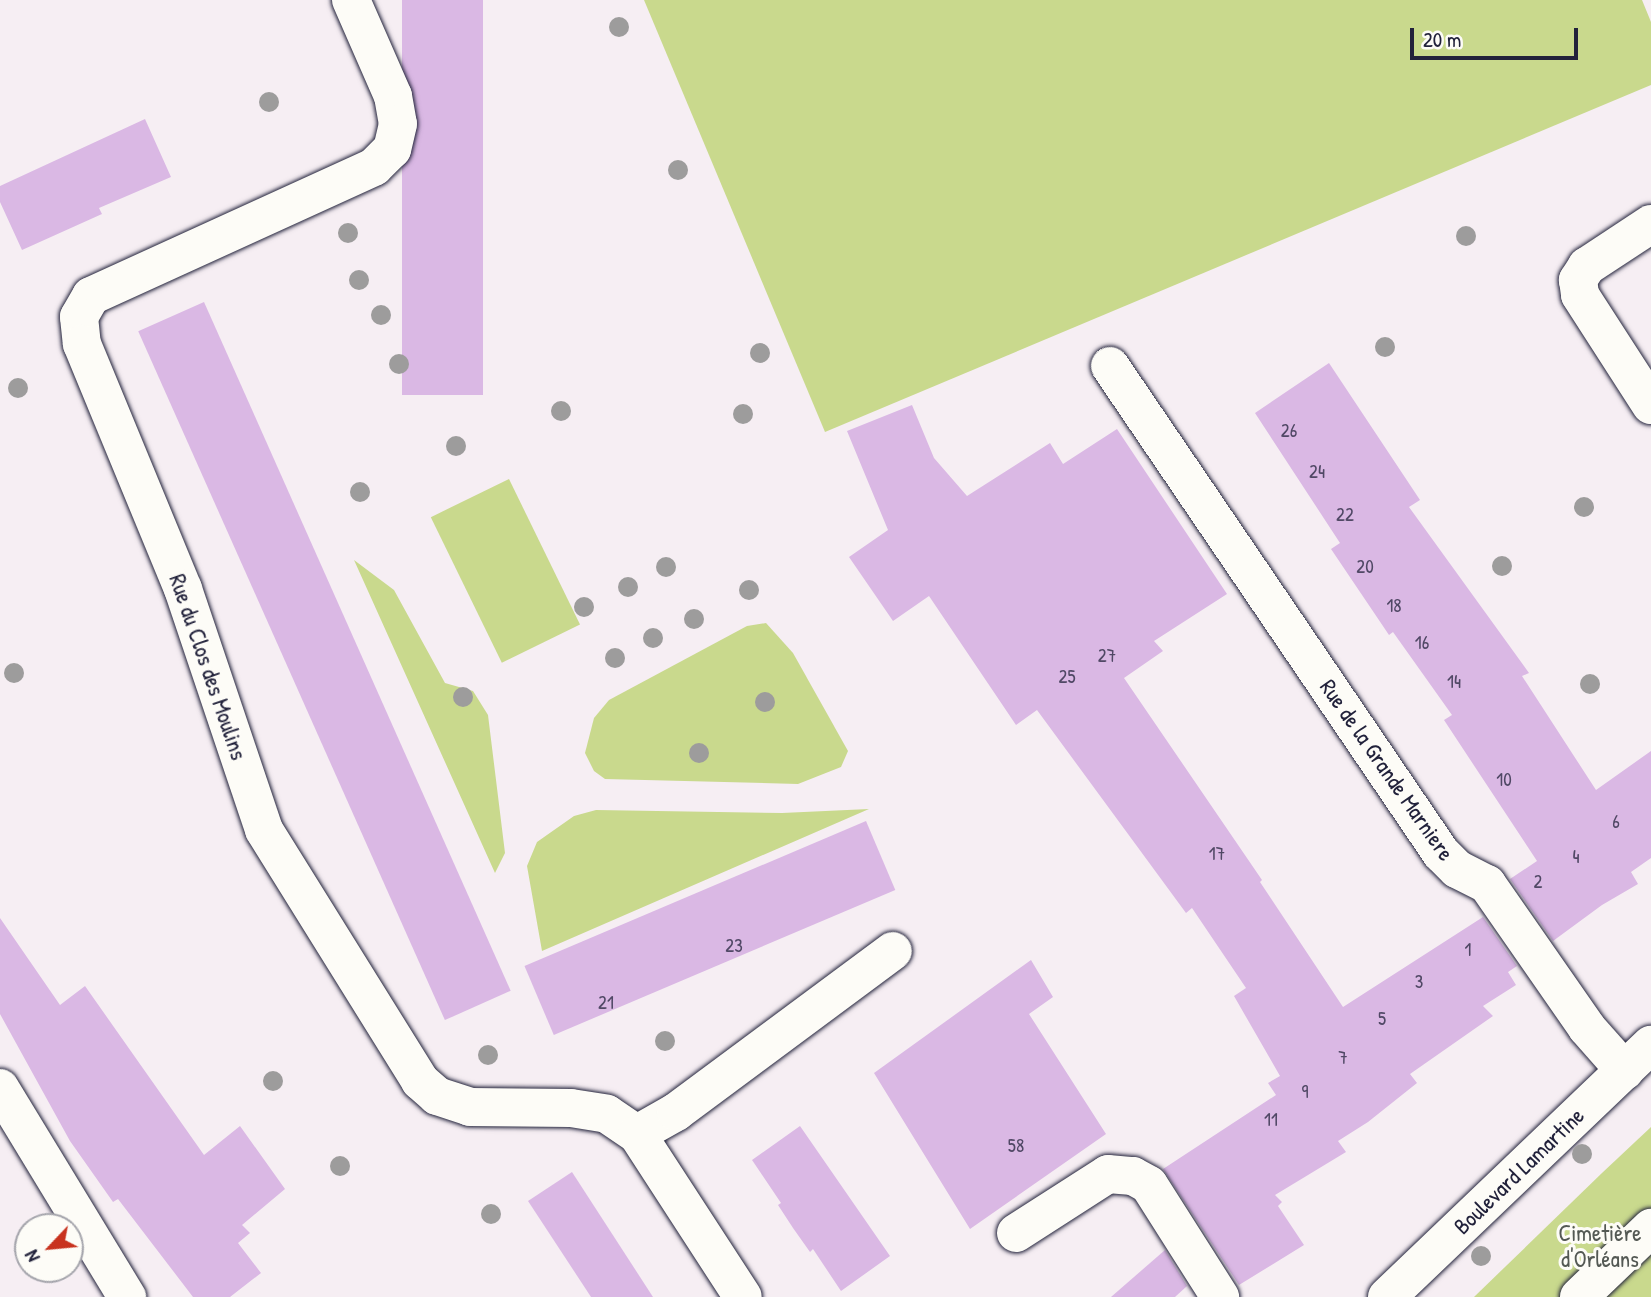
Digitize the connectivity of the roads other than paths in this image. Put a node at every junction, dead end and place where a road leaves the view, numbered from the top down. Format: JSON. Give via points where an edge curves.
{"nodes":[{"id":1,"x":351,"y":0,"type":"edge"},
{"id":2,"x":1651,"y":224,"type":"edge"},
{"id":3,"x":1111,"y":366,"type":"dead end"},
{"id":4,"x":1651,"y":405,"type":"edge"},
{"id":5,"x":893,"y":951,"type":"dead end"},
{"id":6,"x":1642,"y":1059,"type":"edge"},
{"id":7,"x":0,"y":1088,"type":"edge"},
{"id":8,"x":637,"y":1134,"type":"junction"},
{"id":9,"x":1651,"y":1228,"type":"edge"},
{"id":10,"x":1016,"y":1233,"type":"dead end"},
{"id":11,"x":127,"y":1297,"type":"edge"},
{"id":12,"x":743,"y":1297,"type":"edge"},
{"id":13,"x":1220,"y":1297,"type":"edge"},
{"id":14,"x":1387,"y":1297,"type":"edge"},
{"id":15,"x":1403,"y":1297,"type":"edge"},
{"id":16,"x":1579,"y":1297,"type":"edge"}],
"edges":[{"from":1,"to":8,"type":"street","name":"Rue du Clos des Moulins","via":[[393,96],[398,124],[392,149],[374,167],[91,296],[79,317],[82,344],[183,589],[264,830],[420,1081],[437,1096],[470,1107],[570,1108],[607,1114]]},
{"from":2,"to":4,"type":"street","via":[[1587,266],[1577,280],[1580,295]]},
{"from":3,"to":6,"type":"street","name":"Rue de la Grande Marniere","via":[[1441,853],[1457,869],[1487,884],[1587,1028]]},
{"from":5,"to":8,"type":"street","via":[[676,1112]]},
{"from":6,"to":14,"type":"street","name":"Boulevard Lamartine"},
{"from":6,"to":15,"type":"street"},
{"from":7,"to":11,"type":"street"},
{"from":8,"to":12,"type":"street","name":"Rue du Clos des Moulins"},
{"from":9,"to":16,"type":"street"},
{"from":10,"to":13,"type":"street","via":[[1108,1174],[1133,1175],[1149,1185]]}]}
